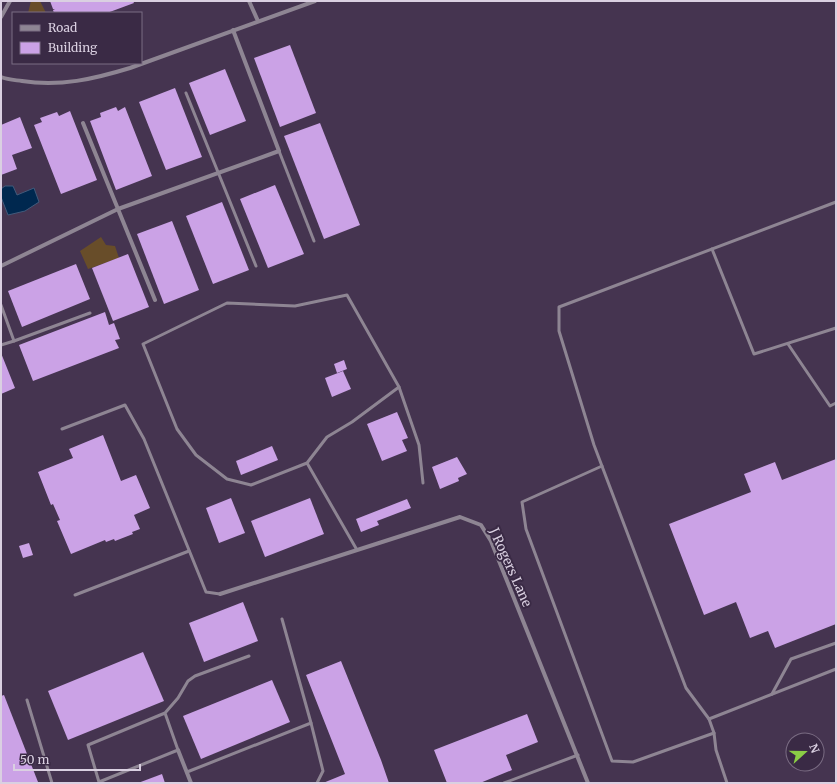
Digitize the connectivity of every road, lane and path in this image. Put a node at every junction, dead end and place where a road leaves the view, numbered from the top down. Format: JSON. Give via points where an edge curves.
{"nodes":[{"id":1,"x":10,"y":1,"type":"edge"},
{"id":2,"x":249,"y":1,"type":"edge"},
{"id":3,"x":315,"y":1,"type":"edge"},
{"id":4,"x":2,"y":10,"type":"edge"},
{"id":5,"x":1,"y":17,"type":"edge"},
{"id":6,"x":258,"y":21,"type":"junction"},
{"id":7,"x":233,"y":30,"type":"junction"},
{"id":8,"x":141,"y":64,"type":"edge"},
{"id":9,"x":142,"y":64,"type":"edge"},
{"id":10,"x":1,"y":77,"type":"edge"},
{"id":11,"x":186,"y":93,"type":"dead end"},
{"id":12,"x":83,"y":124,"type":"dead end"},
{"id":13,"x":279,"y":152,"type":"junction"},
{"id":14,"x":218,"y":173,"type":"junction"},
{"id":15,"x":836,"y":202,"type":"edge"},
{"id":16,"x":118,"y":209,"type":"junction"},
{"id":17,"x":314,"y":241,"type":"dead end"},
{"id":18,"x":712,"y":249,"type":"junction"},
{"id":19,"x":1,"y":266,"type":"edge"},
{"id":20,"x":256,"y":266,"type":"dead end"},
{"id":21,"x":154,"y":300,"type":"dead end"},
{"id":22,"x":1,"y":305,"type":"edge"},
{"id":23,"x":90,"y":312,"type":"dead end"},
{"id":24,"x":836,"y":328,"type":"edge"},
{"id":25,"x":14,"y":341,"type":"junction"},
{"id":26,"x":788,"y":344,"type":"junction"},
{"id":27,"x":1,"y":346,"type":"edge"},
{"id":28,"x":399,"y":387,"type":"junction"},
{"id":29,"x":836,"y":403,"type":"edge"},
{"id":30,"x":62,"y":429,"type":"dead end"},
{"id":31,"x":307,"y":464,"type":"junction"},
{"id":32,"x":602,"y":466,"type":"junction"},
{"id":33,"x":423,"y":483,"type":"dead end"},
{"id":34,"x":357,"y":550,"type":"junction"},
{"id":35,"x":189,"y":551,"type":"junction"},
{"id":36,"x":220,"y":594,"type":"joint"},
{"id":37,"x":74,"y":595,"type":"dead end"},
{"id":38,"x":282,"y":619,"type":"dead end"},
{"id":39,"x":836,"y":642,"type":"edge"},
{"id":40,"x":249,"y":656,"type":"dead end"},
{"id":41,"x":836,"y":669,"type":"edge"},
{"id":42,"x":772,"y":694,"type":"junction"},
{"id":43,"x":27,"y":700,"type":"dead end"},
{"id":44,"x":165,"y":713,"type":"junction"},
{"id":45,"x":709,"y":719,"type":"junction"},
{"id":46,"x":311,"y":724,"type":"junction"},
{"id":47,"x":714,"y":733,"type":"junction"},
{"id":48,"x":178,"y":750,"type":"junction"},
{"id":49,"x":578,"y":755,"type":"junction"},
{"id":50,"x":187,"y":772,"type":"junction"},
{"id":51,"x":52,"y":783,"type":"edge"},
{"id":52,"x":191,"y":783,"type":"edge"},
{"id":53,"x":317,"y":783,"type":"edge"},
{"id":54,"x":504,"y":783,"type":"edge"},
{"id":55,"x":588,"y":783,"type":"edge"},
{"id":56,"x":727,"y":783,"type":"edge"}],
"edges":[{"from":1,"to":4,"type":"street"},
{"from":2,"to":6,"type":"street"},
{"from":3,"to":6,"type":"street"},
{"from":4,"to":5,"type":"street"},
{"from":6,"to":7,"type":"street"},
{"from":7,"to":9,"type":"street"},
{"from":7,"to":13,"type":"street"},
{"from":8,"to":10,"type":"street","via":[[95,78],[54,84]]},
{"from":11,"to":14,"type":"lane"},
{"from":12,"to":16,"type":"street"},
{"from":13,"to":14,"type":"street"},
{"from":13,"to":17,"type":"lane"},
{"from":14,"to":16,"type":"street"},
{"from":14,"to":20,"type":"lane"},
{"from":15,"to":18,"type":"lane"},
{"from":16,"to":19,"type":"street"},
{"from":16,"to":21,"type":"street"},
{"from":18,"to":26,"type":"lane","via":[[754,354]]},
{"from":18,"to":32,"type":"lane","via":[[559,308],[559,331]]},
{"from":22,"to":25,"type":"lane"},
{"from":23,"to":25,"type":"lane"},
{"from":24,"to":26,"type":"lane"},
{"from":25,"to":27,"type":"lane"},
{"from":26,"to":29,"type":"lane","via":[[830,406]]},
{"from":28,"to":31,"type":"lane","via":[[327,437]]},
{"from":28,"to":31,"type":"lane","via":[[347,295],[295,306],[227,303],[143,344],[177,429],[196,455],[227,479],[251,485]]},
{"from":28,"to":33,"type":"lane","via":[[419,445]]},
{"from":30,"to":35,"type":"lane","via":[[125,405],[144,439]]},
{"from":31,"to":34,"type":"lane"},
{"from":32,"to":45,"type":"lane","via":[[686,688]]},
{"from":32,"to":47,"type":"lane","via":[[522,502],[526,529],[612,761],[633,762]]},
{"from":34,"to":36,"type":"street","name":"J Rogers Lane"},
{"from":34,"to":49,"type":"street","name":"J Rogers Lane","via":[[460,517],[481,525],[491,541]]},
{"from":35,"to":36,"type":"lane","via":[[206,592]]},
{"from":35,"to":37,"type":"lane"},
{"from":38,"to":46,"type":"lane"},
{"from":39,"to":42,"type":"lane","via":[[791,659]]},
{"from":40,"to":44,"type":"lane","via":[[195,676],[188,681]]},
{"from":41,"to":42,"type":"lane"},
{"from":42,"to":45,"type":"lane"},
{"from":43,"to":51,"type":"lane"},
{"from":44,"to":48,"type":"lane"},
{"from":44,"to":48,"type":"lane","via":[[88,746],[99,782]]},
{"from":45,"to":47,"type":"lane"},
{"from":46,"to":50,"type":"lane"},
{"from":46,"to":53,"type":"lane","via":[[323,771]]},
{"from":47,"to":56,"type":"lane","via":[[716,750]]},
{"from":48,"to":50,"type":"street"},
{"from":49,"to":54,"type":"lane"},
{"from":49,"to":55,"type":"street","name":"J Rogers Lane"},
{"from":50,"to":52,"type":"street"}]}
